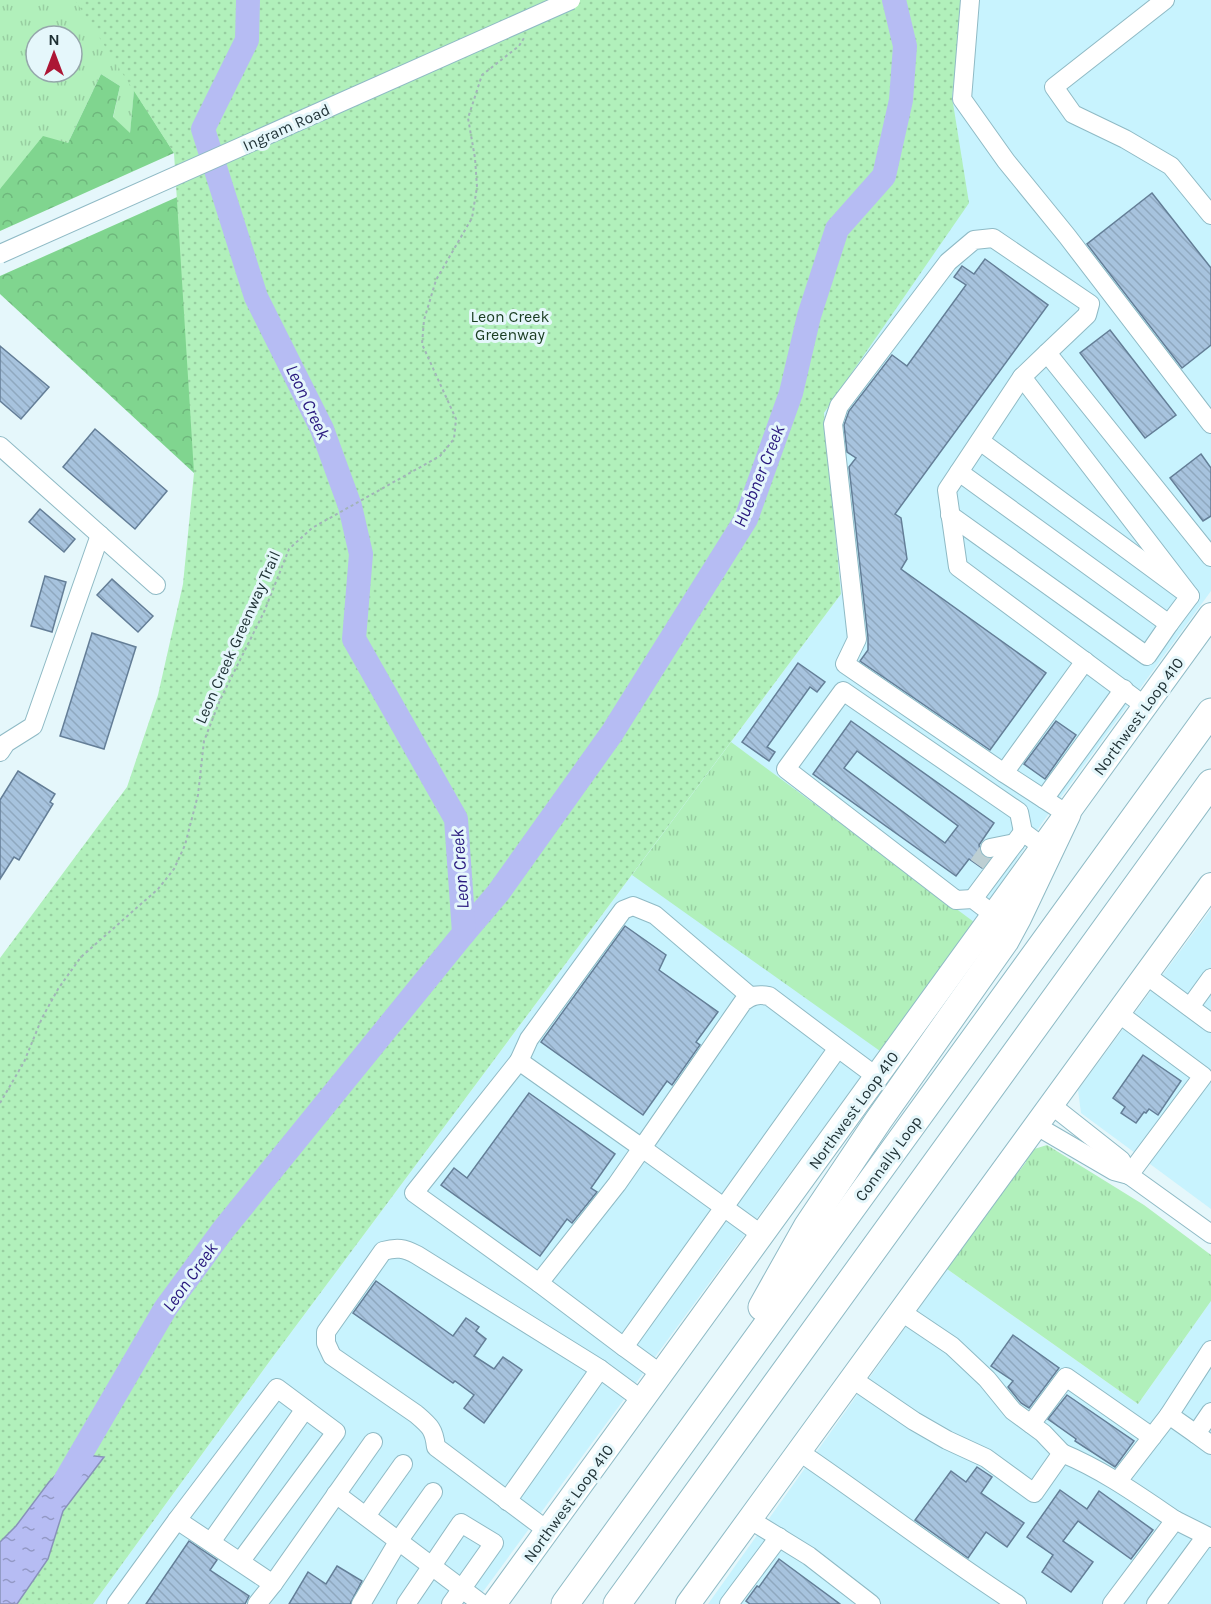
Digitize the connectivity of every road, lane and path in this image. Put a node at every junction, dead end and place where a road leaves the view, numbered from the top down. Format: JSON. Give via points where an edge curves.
{"nodes":[{"id":1,"x":571,"y":0,"type":"edge"},
{"id":2,"x":970,"y":0,"type":"edge"},
{"id":3,"x":1165,"y":0,"type":"edge"},
{"id":4,"x":525,"y":36,"type":"dead end"},
{"id":5,"x":1211,"y":215,"type":"edge"},
{"id":6,"x":0,"y":254,"type":"edge"},
{"id":7,"x":1047,"y":353,"type":"junction"},
{"id":8,"x":1022,"y":377,"type":"junction"},
{"id":9,"x":1211,"y":424,"type":"edge"},
{"id":10,"x":980,"y":441,"type":"junction"},
{"id":11,"x":0,"y":446,"type":"edge"},
{"id":12,"x":959,"y":472,"type":"junction"},
{"id":13,"x":950,"y":515,"type":"junction"},
{"id":14,"x":100,"y":535,"type":"junction"},
{"id":15,"x":1211,"y":557,"type":"edge"},
{"id":16,"x":156,"y":585,"type":"dead end"},
{"id":17,"x":1190,"y":596,"type":"junction"},
{"id":18,"x":1211,"y":615,"type":"edge"},
{"id":19,"x":1169,"y":624,"type":"junction"},
{"id":20,"x":1085,"y":661,"type":"junction"},
{"id":21,"x":1124,"y":689,"type":"junction"},
{"id":22,"x":1145,"y":706,"type":"junction"},
{"id":23,"x":1211,"y":712,"type":"edge"},
{"id":24,"x":2,"y":741,"type":"edge"},
{"id":25,"x":1004,"y":773,"type":"junction"},
{"id":26,"x":1211,"y":783,"type":"edge"},
{"id":27,"x":1044,"y":799,"type":"junction"},
{"id":28,"x":1067,"y":814,"type":"junction"},
{"id":29,"x":1019,"y":837,"type":"junction"},
{"id":30,"x":1043,"y":847,"type":"junction"},
{"id":31,"x":990,"y":848,"type":"tunnel mouth"},
{"id":32,"x":978,"y":865,"type":"tunnel mouth"},
{"id":33,"x":1211,"y":885,"type":"edge"},
{"id":34,"x":976,"y":894,"type":"junction"},
{"id":35,"x":994,"y":915,"type":"junction"},
{"id":36,"x":1146,"y":975,"type":"junction"},
{"id":37,"x":1211,"y":978,"type":"edge"},
{"id":38,"x":750,"y":996,"type":"junction"},
{"id":39,"x":1190,"y":1007,"type":"junction"},
{"id":40,"x":1118,"y":1013,"type":"junction"},
{"id":41,"x":1211,"y":1023,"type":"edge"},
{"id":42,"x":838,"y":1048,"type":"junction"},
{"id":43,"x":519,"y":1061,"type":"junction"},
{"id":44,"x":877,"y":1077,"type":"junction"},
{"id":45,"x":0,"y":1103,"type":"edge"},
{"id":46,"x":1050,"y":1104,"type":"junction"},
{"id":47,"x":1035,"y":1125,"type":"junction"},
{"id":48,"x":642,"y":1148,"type":"junction"},
{"id":49,"x":1129,"y":1174,"type":"junction"},
{"id":50,"x":723,"y":1207,"type":"junction"},
{"id":51,"x":1211,"y":1234,"type":"edge"},
{"id":52,"x":762,"y":1235,"type":"junction"},
{"id":53,"x":539,"y":1283,"type":"junction"},
{"id":54,"x":900,"y":1311,"type":"junction"},
{"id":55,"x":624,"y":1347,"type":"junction"},
{"id":56,"x":1211,"y":1350,"type":"edge"},
{"id":57,"x":600,"y":1369,"type":"junction"},
{"id":58,"x":661,"y":1374,"type":"junction"},
{"id":59,"x":851,"y":1378,"type":"junction"},
{"id":60,"x":642,"y":1400,"type":"junction"},
{"id":61,"x":305,"y":1409,"type":"junction"},
{"id":62,"x":1211,"y":1412,"type":"edge"},
{"id":63,"x":1169,"y":1415,"type":"junction"},
{"id":64,"x":1031,"y":1424,"type":"junction"},
{"id":65,"x":693,"y":1427,"type":"junction"},
{"id":66,"x":1152,"y":1437,"type":"junction"},
{"id":67,"x":1203,"y":1440,"type":"edge"},
{"id":68,"x":373,"y":1442,"type":"dead end"},
{"id":69,"x":798,"y":1451,"type":"junction"},
{"id":70,"x":1062,"y":1453,"type":"junction"},
{"id":71,"x":403,"y":1464,"type":"dead end"},
{"id":72,"x":1118,"y":1481,"type":"junction"},
{"id":73,"x":433,"y":1492,"type":"dead end"},
{"id":74,"x":336,"y":1494,"type":"junction"},
{"id":75,"x":507,"y":1501,"type":"junction"},
{"id":76,"x":366,"y":1516,"type":"junction"},
{"id":77,"x":749,"y":1519,"type":"junction"},
{"id":78,"x":177,"y":1520,"type":"junction"},
{"id":79,"x":1175,"y":1520,"type":"junction"},
{"id":80,"x":548,"y":1531,"type":"junction"},
{"id":81,"x":779,"y":1537,"type":"junction"},
{"id":82,"x":1209,"y":1537,"type":"edge"},
{"id":83,"x":399,"y":1540,"type":"junction"},
{"id":84,"x":211,"y":1542,"type":"junction"},
{"id":85,"x":240,"y":1562,"type":"junction"},
{"id":86,"x":432,"y":1568,"type":"junction"},
{"id":87,"x":273,"y":1584,"type":"junction"},
{"id":88,"x":457,"y":1597,"type":"edge"},
{"id":89,"x":116,"y":1604,"type":"edge"},
{"id":90,"x":257,"y":1604,"type":"edge"},
{"id":91,"x":361,"y":1604,"type":"edge"},
{"id":92,"x":406,"y":1604,"type":"edge"},
{"id":93,"x":482,"y":1604,"type":"edge"},
{"id":94,"x":494,"y":1604,"type":"edge"},
{"id":95,"x":565,"y":1604,"type":"edge"},
{"id":96,"x":617,"y":1604,"type":"edge"},
{"id":97,"x":687,"y":1604,"type":"edge"},
{"id":98,"x":729,"y":1604,"type":"edge"},
{"id":99,"x":871,"y":1604,"type":"edge"},
{"id":100,"x":1017,"y":1604,"type":"edge"},
{"id":101,"x":1112,"y":1604,"type":"edge"},
{"id":102,"x":1156,"y":1604,"type":"edge"}],
"edges":[{"from":1,"to":6,"type":"street","name":"Ingram Road","bridge":true},
{"from":2,"to":9,"type":"street","via":[[962,99]]},
{"from":3,"to":5,"type":"street","via":[[1054,87],[1073,114],[1171,166]]},
{"from":4,"to":45,"type":"path","name":"Leon Creek Greenway Trail","via":[[519,46],[482,75],[468,118],[477,187],[472,218],[436,280],[424,320],[422,344],[456,419],[453,438],[440,456],[312,528],[289,549],[204,741],[198,795],[174,869],[158,889],[81,957],[58,989]]},
{"from":7,"to":8,"type":"street"},
{"from":7,"to":15,"type":"street"},
{"from":7,"to":25,"type":"street","via":[[1087,315],[1090,304],[993,238],[974,240],[948,262],[839,406],[834,424],[856,639],[845,664]]},
{"from":8,"to":10,"type":"street"},
{"from":8,"to":17,"type":"street"},
{"from":10,"to":12,"type":"street"},
{"from":10,"to":17,"type":"street"},
{"from":11,"to":14,"type":"street"},
{"from":12,"to":13,"type":"street","via":[[947,490]]},
{"from":12,"to":19,"type":"street"},
{"from":13,"to":19,"type":"street","via":[[1147,656]]},
{"from":13,"to":20,"type":"street","via":[[958,567]]},
{"from":14,"to":16,"type":"street"},
{"from":14,"to":24,"type":"street","via":[[33,726]]},
{"from":17,"to":19,"type":"street"},
{"from":18,"to":22,"type":"main road","name":"Northwest Loop 410"},
{"from":20,"to":21,"type":"street"},
{"from":20,"to":25,"type":"street"},
{"from":21,"to":22,"type":"street"},
{"from":21,"to":27,"type":"street"},
{"from":22,"to":28,"type":"main road","name":"Northwest Loop 410"},
{"from":23,"to":65,"type":"highway","name":"Connally Loop"},
{"from":25,"to":27,"type":"street"},
{"from":26,"to":96,"type":"highway"},
{"from":27,"to":28,"type":"street"},
{"from":28,"to":30,"type":"main road","name":"Northwest Loop 410"},
{"from":28,"to":65,"type":"highway","via":[[1005,941],[807,1227]]},
{"from":29,"to":30,"type":"street"},
{"from":29,"to":31,"type":"street"},
{"from":29,"to":34,"type":"street"},
{"from":29,"to":34,"type":"street","via":[[1019,812],[843,691],[786,769],[956,900]]},
{"from":30,"to":35,"type":"main road","name":"Northwest Loop 410"},
{"from":32,"to":34,"type":"street"},
{"from":33,"to":36,"type":"main road"},
{"from":34,"to":35,"type":"street"},
{"from":35,"to":44,"type":"main road","name":"Northwest Loop 410"},
{"from":36,"to":39,"type":"street"},
{"from":36,"to":40,"type":"main road"},
{"from":37,"to":39,"type":"street"},
{"from":38,"to":42,"type":"street","via":[[769,996]]},
{"from":38,"to":43,"type":"street","via":[[655,915],[633,906],[623,910],[529,1039]]},
{"from":38,"to":48,"type":"street"},
{"from":39,"to":41,"type":"street"},
{"from":40,"to":46,"type":"main road"},
{"from":40,"to":49,"type":"street","via":[[1203,1076]]},
{"from":42,"to":44,"type":"street"},
{"from":42,"to":50,"type":"street"},
{"from":43,"to":48,"type":"street"},
{"from":43,"to":53,"type":"street","via":[[414,1193]]},
{"from":44,"to":52,"type":"main road","name":"Northwest Loop 410"},
{"from":46,"to":47,"type":"main road"},
{"from":46,"to":49,"type":"street","via":[[1120,1160]]},
{"from":47,"to":49,"type":"street","via":[[1114,1171]]},
{"from":47,"to":54,"type":"main road"},
{"from":48,"to":50,"type":"street"},
{"from":48,"to":53,"type":"street"},
{"from":49,"to":51,"type":"street"},
{"from":50,"to":52,"type":"street"},
{"from":50,"to":55,"type":"street"},
{"from":52,"to":58,"type":"main road","name":"Northwest Loop 410"},
{"from":53,"to":55,"type":"street"},
{"from":54,"to":59,"type":"main road"},
{"from":54,"to":64,"type":"street","via":[[952,1346],[1013,1411]]},
{"from":55,"to":58,"type":"street"},
{"from":56,"to":63,"type":"street"},
{"from":57,"to":60,"type":"street"},
{"from":57,"to":75,"type":"street"},
{"from":57,"to":75,"type":"street","via":[[417,1255],[403,1248],[383,1251],[326,1332],[332,1356],[416,1414],[435,1433],[436,1447]]},
{"from":58,"to":60,"type":"main road","name":"Northwest Loop 410"},
{"from":59,"to":69,"type":"main road"},
{"from":59,"to":70,"type":"street","via":[[914,1421],[986,1458],[1034,1493]]},
{"from":60,"to":80,"type":"main road","name":"Northwest Loop 410"},
{"from":61,"to":78,"type":"street","via":[[277,1388]]},
{"from":61,"to":84,"type":"street"},
{"from":61,"to":85,"type":"street","via":[[336,1432]]},
{"from":62,"to":67,"type":"street"},
{"from":63,"to":66,"type":"street"},
{"from":63,"to":67,"type":"street"},
{"from":64,"to":66,"type":"street","via":[[1066,1377]]},
{"from":64,"to":70,"type":"street"},
{"from":65,"to":95,"type":"highway","name":"Connally Loop"},
{"from":66,"to":72,"type":"street"},
{"from":68,"to":74,"type":"street"},
{"from":69,"to":77,"type":"main road"},
{"from":69,"to":100,"type":"street"},
{"from":70,"to":72,"type":"street"},
{"from":71,"to":76,"type":"street"},
{"from":72,"to":79,"type":"street"},
{"from":73,"to":83,"type":"street"},
{"from":74,"to":76,"type":"street"},
{"from":74,"to":87,"type":"street"},
{"from":75,"to":80,"type":"street"},
{"from":76,"to":83,"type":"street"},
{"from":77,"to":81,"type":"street"},
{"from":77,"to":97,"type":"main road"},
{"from":78,"to":84,"type":"street"},
{"from":78,"to":89,"type":"street"},
{"from":79,"to":82,"type":"street"},
{"from":79,"to":101,"type":"street"},
{"from":80,"to":94,"type":"main road","name":"Northwest Loop 410"},
{"from":81,"to":98,"type":"street"},
{"from":81,"to":99,"type":"street"},
{"from":82,"to":102,"type":"street"},
{"from":83,"to":86,"type":"street"},
{"from":83,"to":91,"type":"street"},
{"from":84,"to":85,"type":"street"},
{"from":85,"to":87,"type":"street"},
{"from":86,"to":88,"type":"street"},
{"from":86,"to":88,"type":"street","via":[[461,1523],[494,1543]]},
{"from":86,"to":92,"type":"street"},
{"from":87,"to":90,"type":"street"},
{"from":88,"to":93,"type":"street"}]}
